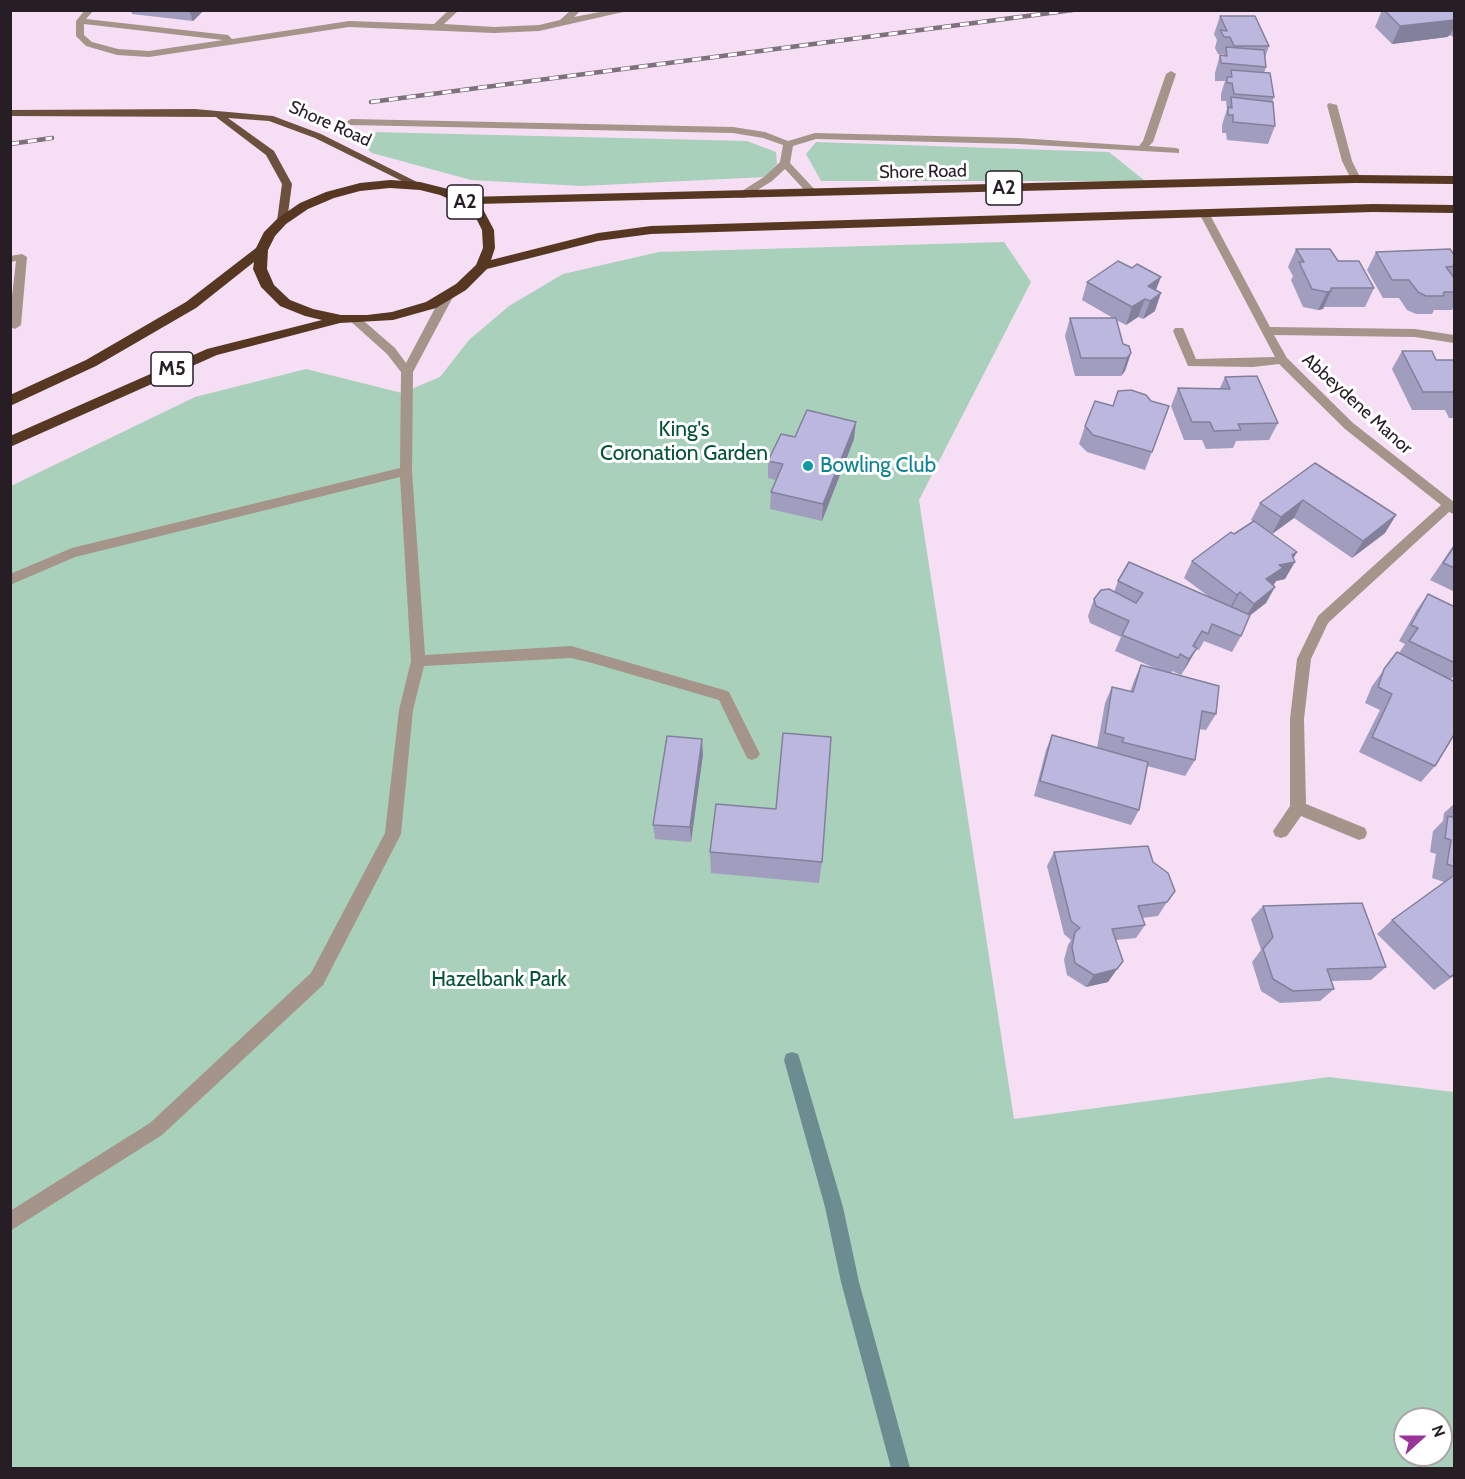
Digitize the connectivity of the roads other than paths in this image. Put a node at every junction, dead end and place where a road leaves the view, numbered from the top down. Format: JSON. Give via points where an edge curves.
{"nodes":[{"id":1,"x":90,"y":10,"type":"edge"},
{"id":2,"x":455,"y":10,"type":"edge"},
{"id":3,"x":577,"y":10,"type":"edge"},
{"id":4,"x":628,"y":10,"type":"edge"},
{"id":5,"x":80,"y":21,"type":"junction"},
{"id":6,"x":563,"y":22,"type":"junction"},
{"id":7,"x":437,"y":26,"type":"junction"},
{"id":8,"x":237,"y":41,"type":"junction"},
{"id":9,"x":1171,"y":74,"type":"dead end"},
{"id":10,"x":1332,"y":105,"type":"dead end"},
{"id":11,"x":10,"y":112,"type":"edge"},
{"id":12,"x":220,"y":116,"type":"junction"},
{"id":13,"x":351,"y":122,"type":"dead end"},
{"id":14,"x":788,"y":144,"type":"junction"},
{"id":15,"x":1141,"y":149,"type":"junction"},
{"id":16,"x":1176,"y":152,"type":"dead end"},
{"id":17,"x":785,"y":163,"type":"junction"},
{"id":18,"x":1356,"y":179,"type":"junction"},
{"id":19,"x":1455,"y":180,"type":"edge"},
{"id":20,"x":420,"y":186,"type":"junction"},
{"id":21,"x":813,"y":193,"type":"junction"},
{"id":22,"x":741,"y":196,"type":"junction"},
{"id":23,"x":464,"y":201,"type":"junction"},
{"id":24,"x":1455,"y":209,"type":"edge"},
{"id":25,"x":1204,"y":213,"type":"junction"},
{"id":26,"x":282,"y":221,"type":"junction"},
{"id":27,"x":262,"y":250,"type":"junction"},
{"id":28,"x":10,"y":259,"type":"edge"},
{"id":29,"x":482,"y":266,"type":"junction"},
{"id":30,"x":448,"y":295,"type":"junction"},
{"id":31,"x":347,"y":319,"type":"junction"},
{"id":32,"x":15,"y":325,"type":"dead end"},
{"id":33,"x":1179,"y":331,"type":"dead end"},
{"id":34,"x":1266,"y":331,"type":"junction"},
{"id":35,"x":1455,"y":339,"type":"edge"},
{"id":36,"x":1282,"y":360,"type":"junction"},
{"id":37,"x":407,"y":372,"type":"junction"},
{"id":38,"x":10,"y":401,"type":"edge"},
{"id":39,"x":10,"y":442,"type":"edge"},
{"id":40,"x":406,"y":471,"type":"junction"},
{"id":41,"x":1451,"y":508,"type":"edge"},
{"id":42,"x":10,"y":580,"type":"edge"},
{"id":43,"x":418,"y":661,"type":"junction"},
{"id":44,"x":752,"y":754,"type":"dead end"},
{"id":45,"x":1298,"y":808,"type":"junction"},
{"id":46,"x":1281,"y":831,"type":"dead end"},
{"id":47,"x":1359,"y":833,"type":"dead end"},
{"id":48,"x":10,"y":1222,"type":"edge"}],
"edges":[{"from":1,"to":5,"type":"street"},
{"from":2,"to":7,"type":"street"},
{"from":3,"to":6,"type":"street"},
{"from":4,"to":6,"type":"street"},
{"from":5,"to":8,"type":"street","via":[[222,36]]},
{"from":5,"to":8,"type":"street","via":[[80,36],[89,44],[117,52],[149,54]]},
{"from":6,"to":7,"type":"street","via":[[539,28],[494,30]]},
{"from":7,"to":8,"type":"street","via":[[349,24]]},
{"from":9,"to":15,"type":"street","via":[[1148,142]]},
{"from":10,"to":18,"type":"street","via":[[1347,161]]},
{"from":11,"to":12,"type":"main road","name":"Shore Road","number":"A2","via":[[195,112]]},
{"from":12,"to":20,"type":"main road","name":"Shore Road","number":"A2","via":[[270,118],[318,136]]},
{"from":12,"to":26,"type":"main road","name":"Shore Road","number":"A2","via":[[270,153],[286,184]]},
{"from":13,"to":14,"type":"street","via":[[733,130],[765,135]]},
{"from":14,"to":15,"type":"street","via":[[816,136],[1018,141]]},
{"from":14,"to":17,"type":"street"},
{"from":15,"to":16,"type":"street"},
{"from":17,"to":21,"type":"street"},
{"from":17,"to":22,"type":"street"},
{"from":18,"to":19,"type":"highway","name":"Shore Road","number":"A2"},
{"from":18,"to":21,"type":"highway","name":"Shore Road","number":"A2"},
{"from":20,"to":23,"type":"highway","number":"A2"},
{"from":20,"to":26,"type":"highway","number":"A2","via":[[360,187],[304,206]]},
{"from":21,"to":22,"type":"highway","name":"Shore Road","number":"A2"},
{"from":22,"to":23,"type":"highway","name":"Shore Road","number":"A2"},
{"from":23,"to":29,"type":"highway","number":"A2","via":[[480,214],[488,230],[489,248]]},
{"from":24,"to":25,"type":"highway","number":"A2"},
{"from":25,"to":29,"type":"highway","number":"A2","via":[[651,230],[598,237]]},
{"from":25,"to":34,"type":"street","name":"Abbeydene Manor"},
{"from":26,"to":27,"type":"highway","number":"A2"},
{"from":27,"to":31,"type":"highway","via":[[260,269],[268,287],[285,303],[310,313]]},
{"from":27,"to":38,"type":"highway","number":"M5","via":[[191,305],[91,363]]},
{"from":28,"to":32,"type":"street","via":[[22,257]]},
{"from":29,"to":30,"type":"highway"},
{"from":30,"to":31,"type":"highway","via":[[393,316]]},
{"from":30,"to":37,"type":"street"},
{"from":31,"to":37,"type":"street","via":[[392,351]]},
{"from":31,"to":39,"type":"highway","number":"M5","via":[[212,352]]},
{"from":33,"to":36,"type":"street","via":[[1192,363]]},
{"from":34,"to":35,"type":"street","via":[[1415,333]]},
{"from":34,"to":36,"type":"street","name":"Abbeydene Manor"},
{"from":36,"to":41,"type":"street","name":"Abbeydene Manor","via":[[1349,426]]},
{"from":37,"to":40,"type":"street"},
{"from":40,"to":42,"type":"street","via":[[72,553]]},
{"from":40,"to":43,"type":"street"},
{"from":41,"to":45,"type":"street","via":[[1323,620],[1305,659],[1298,719]]},
{"from":43,"to":44,"type":"street","via":[[571,652],[724,696]]},
{"from":43,"to":48,"type":"street","via":[[406,710],[393,834],[317,979],[156,1129]]},
{"from":45,"to":46,"type":"street"},
{"from":45,"to":47,"type":"street"}]}
